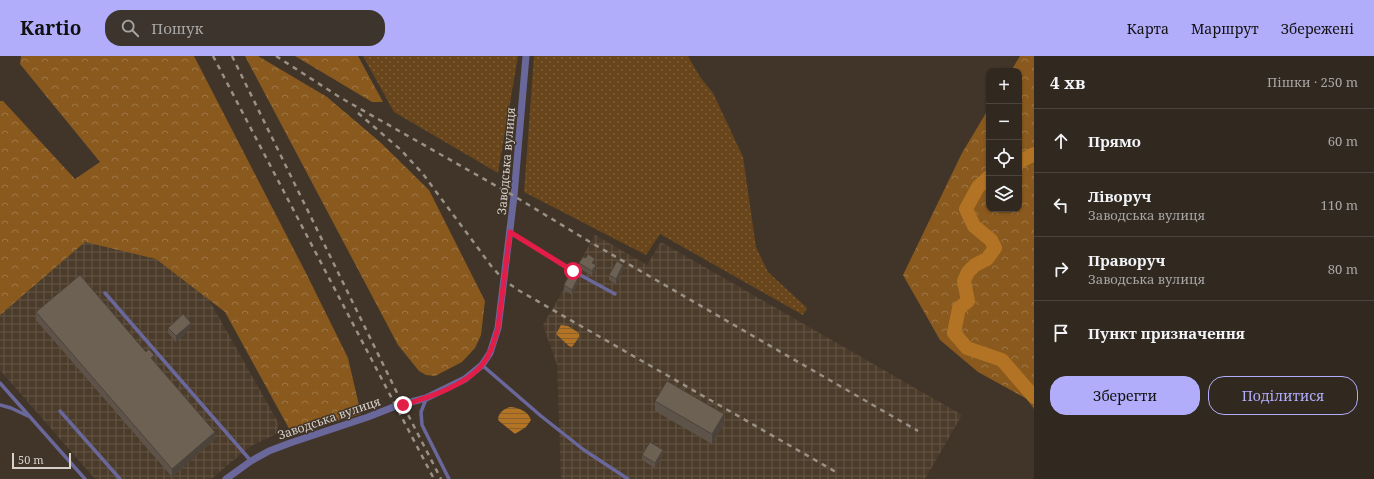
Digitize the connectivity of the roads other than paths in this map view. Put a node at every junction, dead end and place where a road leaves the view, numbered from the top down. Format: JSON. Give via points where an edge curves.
{"nodes":[{"id":1,"x":526,"y":56,"type":"edge"},
{"id":2,"x":510,"y":232,"type":"junction"},
{"id":3,"x":105,"y":293,"type":"dead end"},
{"id":4,"x":615,"y":294,"type":"dead end"},
{"id":5,"x":482,"y":365,"type":"junction"},
{"id":6,"x":0,"y":383,"type":"edge"},
{"id":7,"x":426,"y":398,"type":"junction"},
{"id":8,"x":0,"y":405,"type":"edge"},
{"id":9,"x":60,"y":411,"type":"dead end"},
{"id":10,"x":32,"y":418,"type":"junction"},
{"id":11,"x":251,"y":461,"type":"junction"},
{"id":12,"x":86,"y":479,"type":"edge"},
{"id":13,"x":120,"y":479,"type":"edge"},
{"id":14,"x":226,"y":479,"type":"edge"},
{"id":15,"x":449,"y":479,"type":"edge"},
{"id":16,"x":628,"y":479,"type":"edge"}],
"edges":[{"from":1,"to":2,"type":"street","name":"Заводська вулиця"},
{"from":2,"to":4,"type":"lane"},
{"from":2,"to":5,"type":"street","name":"Заводська вулиця","via":[[498,328],[490,353]]},
{"from":3,"to":11,"type":"lane"},
{"from":5,"to":7,"type":"street","name":"Заводська вулиця","via":[[465,379]]},
{"from":5,"to":16,"type":"lane","via":[[584,450]]},
{"from":6,"to":10,"type":"lane"},
{"from":7,"to":11,"type":"street","name":"Заводська вулиця","via":[[290,443]]},
{"from":7,"to":15,"type":"lane","via":[[422,425]]},
{"from":8,"to":10,"type":"lane"},
{"from":9,"to":13,"type":"lane"},
{"from":10,"to":12,"type":"lane"},
{"from":11,"to":14,"type":"street","name":"Заводська вулиця"}]}
